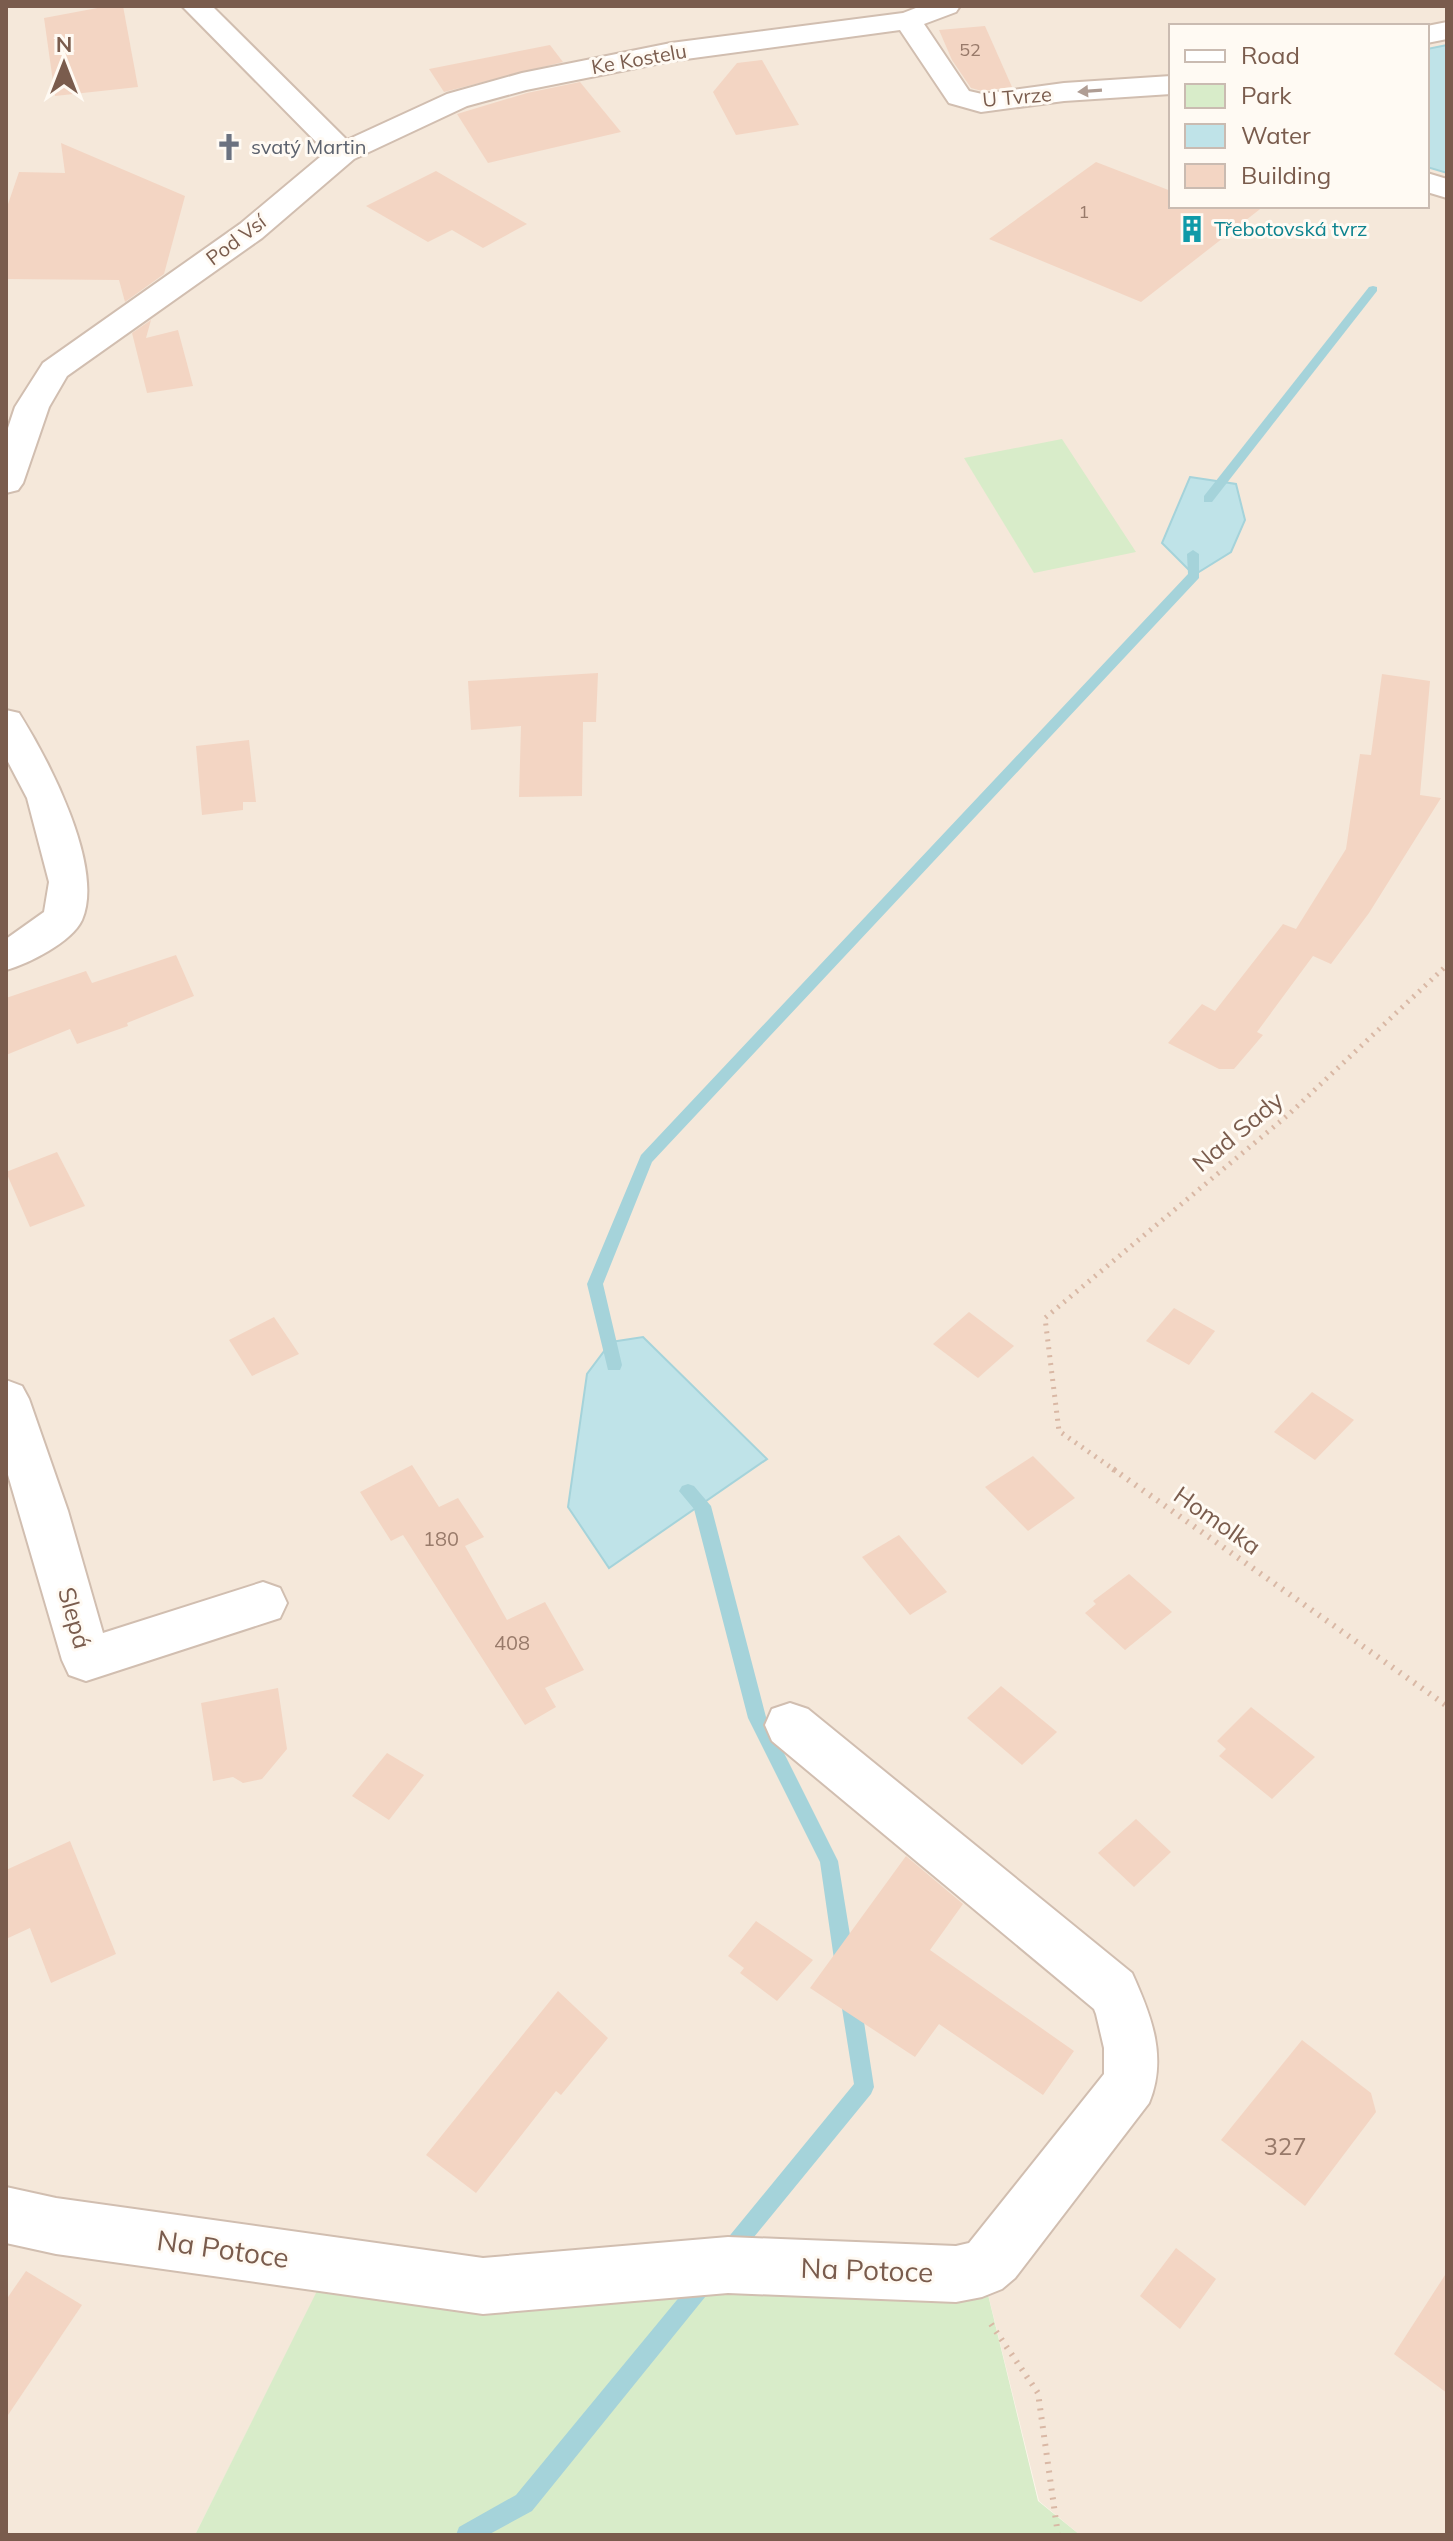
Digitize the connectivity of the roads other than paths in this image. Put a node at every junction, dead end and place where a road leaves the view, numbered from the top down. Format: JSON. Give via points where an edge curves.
{"nodes":[{"id":1,"x":196,"y":6,"type":"edge"},
{"id":2,"x":946,"y":6,"type":"edge"},
{"id":3,"x":908,"y":21,"type":"junction"},
{"id":4,"x":1169,"y":86,"type":"edge"},
{"id":5,"x":343,"y":153,"type":"junction"},
{"id":6,"x":6,"y":483,"type":"edge"},
{"id":7,"x":6,"y":722,"type":"edge"},
{"id":8,"x":6,"y":956,"type":"edge"},
{"id":9,"x":6,"y":1399,"type":"edge"},
{"id":10,"x":263,"y":1603,"type":"dead end"},
{"id":11,"x":790,"y":1725,"type":"dead end"},
{"id":12,"x":6,"y":2215,"type":"edge"}],
"edges":[{"from":1,"to":5,"type":"street"},
{"from":2,"to":3,"type":"street","name":"Ke Kostelu"},
{"from":4,"to":3,"type":"street","name":"U Tvrze","one_way":true,"via":[[981,103],[959,97]]},
{"from":3,"to":5,"type":"street","name":"Ke Kostelu","via":[[671,52],[522,82],[457,100]]},
{"from":5,"to":6,"type":"street","name":"Pod Vsí","via":[[251,231],[55,370],[32,407]]},
{"from":7,"to":8,"type":"street","via":[[46,798],[69,882],[63,918]]},
{"from":9,"to":10,"type":"street","name":"Slepá","via":[[86,1660]]},
{"from":11,"to":12,"type":"street","name":"Na Potoce","via":[[1113,1991],[1126,2017],[1134,2060],[1130,2084],[982,2269],[956,2274],[728,2265],[483,2286]]}]}
